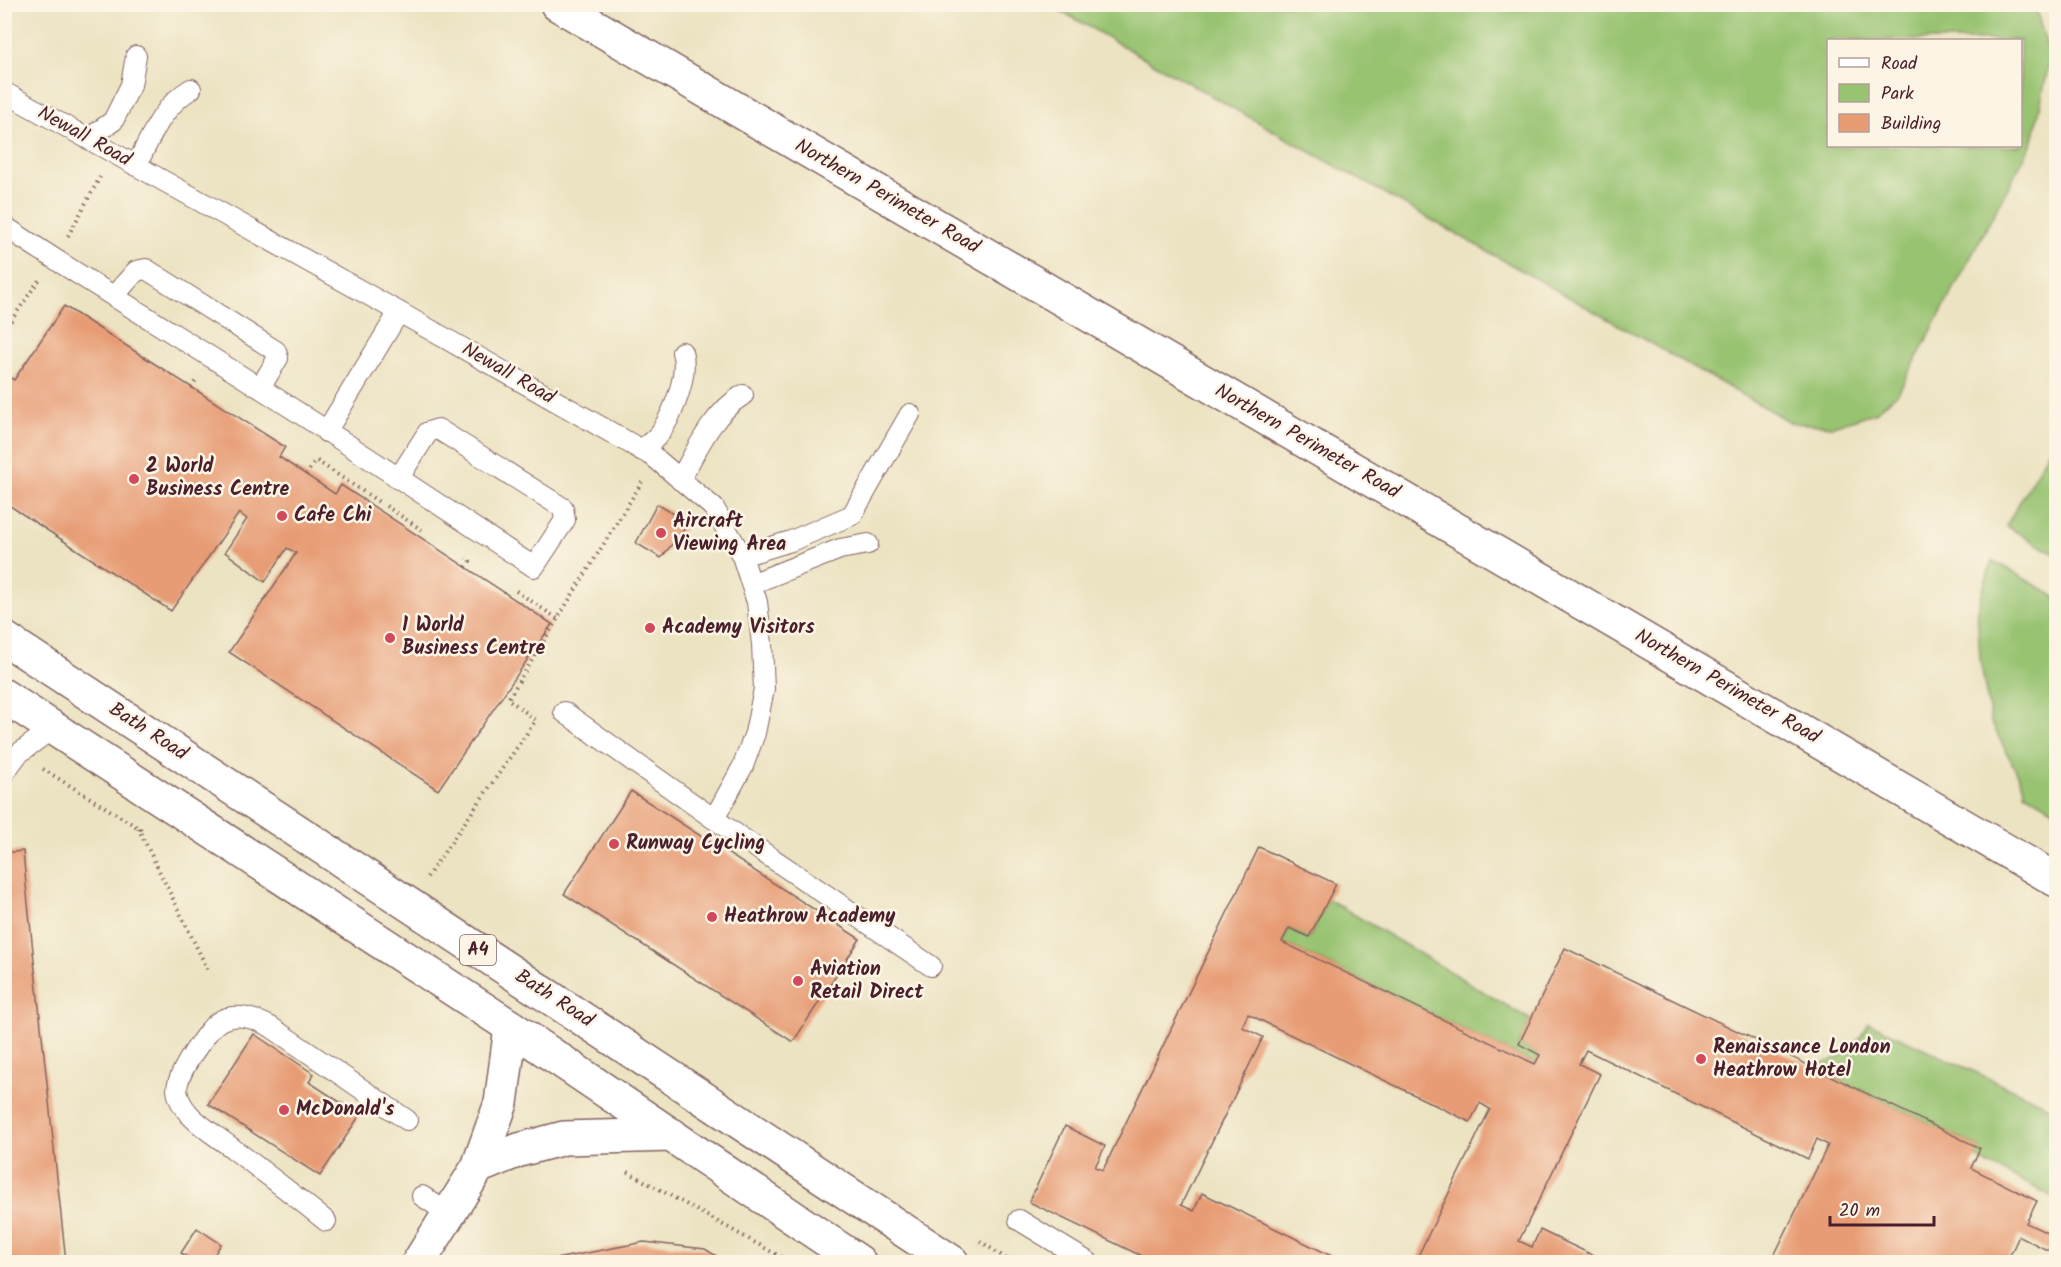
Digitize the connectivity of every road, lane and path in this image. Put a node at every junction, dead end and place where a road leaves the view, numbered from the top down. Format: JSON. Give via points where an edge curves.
{"nodes":[{"id":1,"x":557,"y":4,"type":"edge"},
{"id":2,"x":136,"y":56,"type":"dead end"},
{"id":3,"x":191,"y":89,"type":"dead end"},
{"id":4,"x":4,"y":92,"type":"edge"},
{"id":5,"x":88,"y":139,"type":"junction"},
{"id":6,"x":136,"y":166,"type":"junction"},
{"id":7,"x":4,"y":226,"type":"edge"},
{"id":8,"x":114,"y":296,"type":"junction"},
{"id":9,"x":399,"y":312,"type":"junction"},
{"id":10,"x":682,"y":352,"type":"dead end"},
{"id":11,"x":260,"y":388,"type":"junction"},
{"id":12,"x":743,"y":395,"type":"dead end"},
{"id":13,"x":910,"y":414,"type":"dead end"},
{"id":14,"x":326,"y":432,"type":"junction"},
{"id":15,"x":647,"y":453,"type":"junction"},
{"id":16,"x":317,"y":461,"type":"dead end"},
{"id":17,"x":398,"y":478,"type":"junction"},
{"id":18,"x":680,"y":480,"type":"junction"},
{"id":19,"x":432,"y":536,"type":"dead end"},
{"id":20,"x":868,"y":544,"type":"dead end"},
{"id":21,"x":460,"y":555,"type":"dead end"},
{"id":22,"x":742,"y":556,"type":"junction"},
{"id":23,"x":466,"y":567,"type":"dead end"},
{"id":24,"x":751,"y":584,"type":"junction"},
{"id":25,"x":4,"y":638,"type":"edge"},
{"id":26,"x":4,"y":696,"type":"edge"},
{"id":27,"x":564,"y":712,"type":"dead end"},
{"id":28,"x":53,"y":728,"type":"junction"},
{"id":29,"x":4,"y":773,"type":"edge"},
{"id":30,"x":714,"y":819,"type":"junction"},
{"id":31,"x":138,"y":828,"type":"dead end"},
{"id":32,"x":425,"y":880,"type":"dead end"},
{"id":33,"x":2056,"y":880,"type":"edge"},
{"id":34,"x":931,"y":966,"type":"dead end"},
{"id":35,"x":208,"y":970,"type":"dead end"},
{"id":36,"x":511,"y":1027,"type":"junction"},
{"id":37,"x":407,"y":1119,"type":"dead end"},
{"id":38,"x":672,"y":1135,"type":"junction"},
{"id":39,"x":478,"y":1167,"type":"junction"},
{"id":40,"x":621,"y":1168,"type":"dead end"},
{"id":41,"x":422,"y":1196,"type":"dead end"},
{"id":42,"x":449,"y":1214,"type":"junction"},
{"id":43,"x":1019,"y":1220,"type":"dead end"},
{"id":44,"x":326,"y":1221,"type":"dead end"},
{"id":45,"x":419,"y":1263,"type":"edge"},
{"id":46,"x":790,"y":1263,"type":"edge"},
{"id":47,"x":860,"y":1263,"type":"edge"},
{"id":48,"x":952,"y":1263,"type":"edge"},
{"id":49,"x":1088,"y":1263,"type":"edge"}],
"edges":[{"from":1,"to":33,"type":"main road","name":"Northern Perimeter Road"},
{"from":2,"to":5,"type":"lane","via":[[131,85],[113,121]]},
{"from":3,"to":6,"type":"lane","via":[[176,98],[162,116]]},
{"from":4,"to":5,"type":"lane","name":"Newall Road"},
{"from":5,"to":6,"type":"lane","name":"Newall Road"},
{"from":6,"to":9,"type":"lane","name":"Newall Road"},
{"from":7,"to":8,"type":"lane"},
{"from":8,"to":11,"type":"lane"},
{"from":8,"to":11,"type":"lane","via":[[136,271],[146,269],[226,319],[276,351],[278,358]]},
{"from":9,"to":14,"type":"lane"},
{"from":9,"to":15,"type":"lane","name":"Newall Road"},
{"from":10,"to":15,"type":"lane","via":[[685,361],[680,391]]},
{"from":11,"to":14,"type":"lane"},
{"from":12,"to":18,"type":"lane","via":[[729,403],[708,430]]},
{"from":13,"to":22,"type":"lane","via":[[852,515],[791,541]]},
{"from":14,"to":17,"type":"lane"},
{"from":15,"to":18,"type":"lane","name":"Newall Road"},
{"from":15,"to":32,"type":"path","via":[[642,482],[508,699],[536,720]]},
{"from":16,"to":19,"type":"path"},
{"from":17,"to":17,"type":"lane","via":[[534,567],[565,520],[563,508],[438,429],[428,432]]},
{"from":18,"to":22,"type":"lane","name":"Newall Road","via":[[714,508]]},
{"from":20,"to":24,"type":"lane","via":[[840,549]]},
{"from":21,"to":23,"type":"path","via":[[470,561]]},
{"from":22,"to":24,"type":"lane","name":"Newall Road"},
{"from":24,"to":30,"type":"lane","name":"Newall Road","via":[[757,602],[764,689],[743,766]]},
{"from":25,"to":48,"type":"main road","name":"Bath Road","number":"A4"},
{"from":26,"to":28,"type":"main road","number":"A4"},
{"from":27,"to":30,"type":"lane"},
{"from":28,"to":29,"type":"lane","via":[[18,754]]},
{"from":28,"to":36,"type":"main road","number":"A4"},
{"from":30,"to":34,"type":"lane"},
{"from":31,"to":35,"type":"path"},
{"from":36,"to":38,"type":"main road","number":"A4"},
{"from":36,"to":39,"type":"main road","via":[[501,1103]]},
{"from":37,"to":44,"type":"lane","via":[[254,1018],[228,1018],[210,1030],[180,1075],[180,1102],[204,1128]]},
{"from":38,"to":39,"type":"main road","via":[[564,1138],[519,1150]]},
{"from":38,"to":47,"type":"main road","number":"A4"},
{"from":39,"to":42,"type":"main road"},
{"from":40,"to":46,"type":"path"},
{"from":41,"to":42,"type":"lane"},
{"from":42,"to":45,"type":"main road"},
{"from":43,"to":49,"type":"lane"}]}
